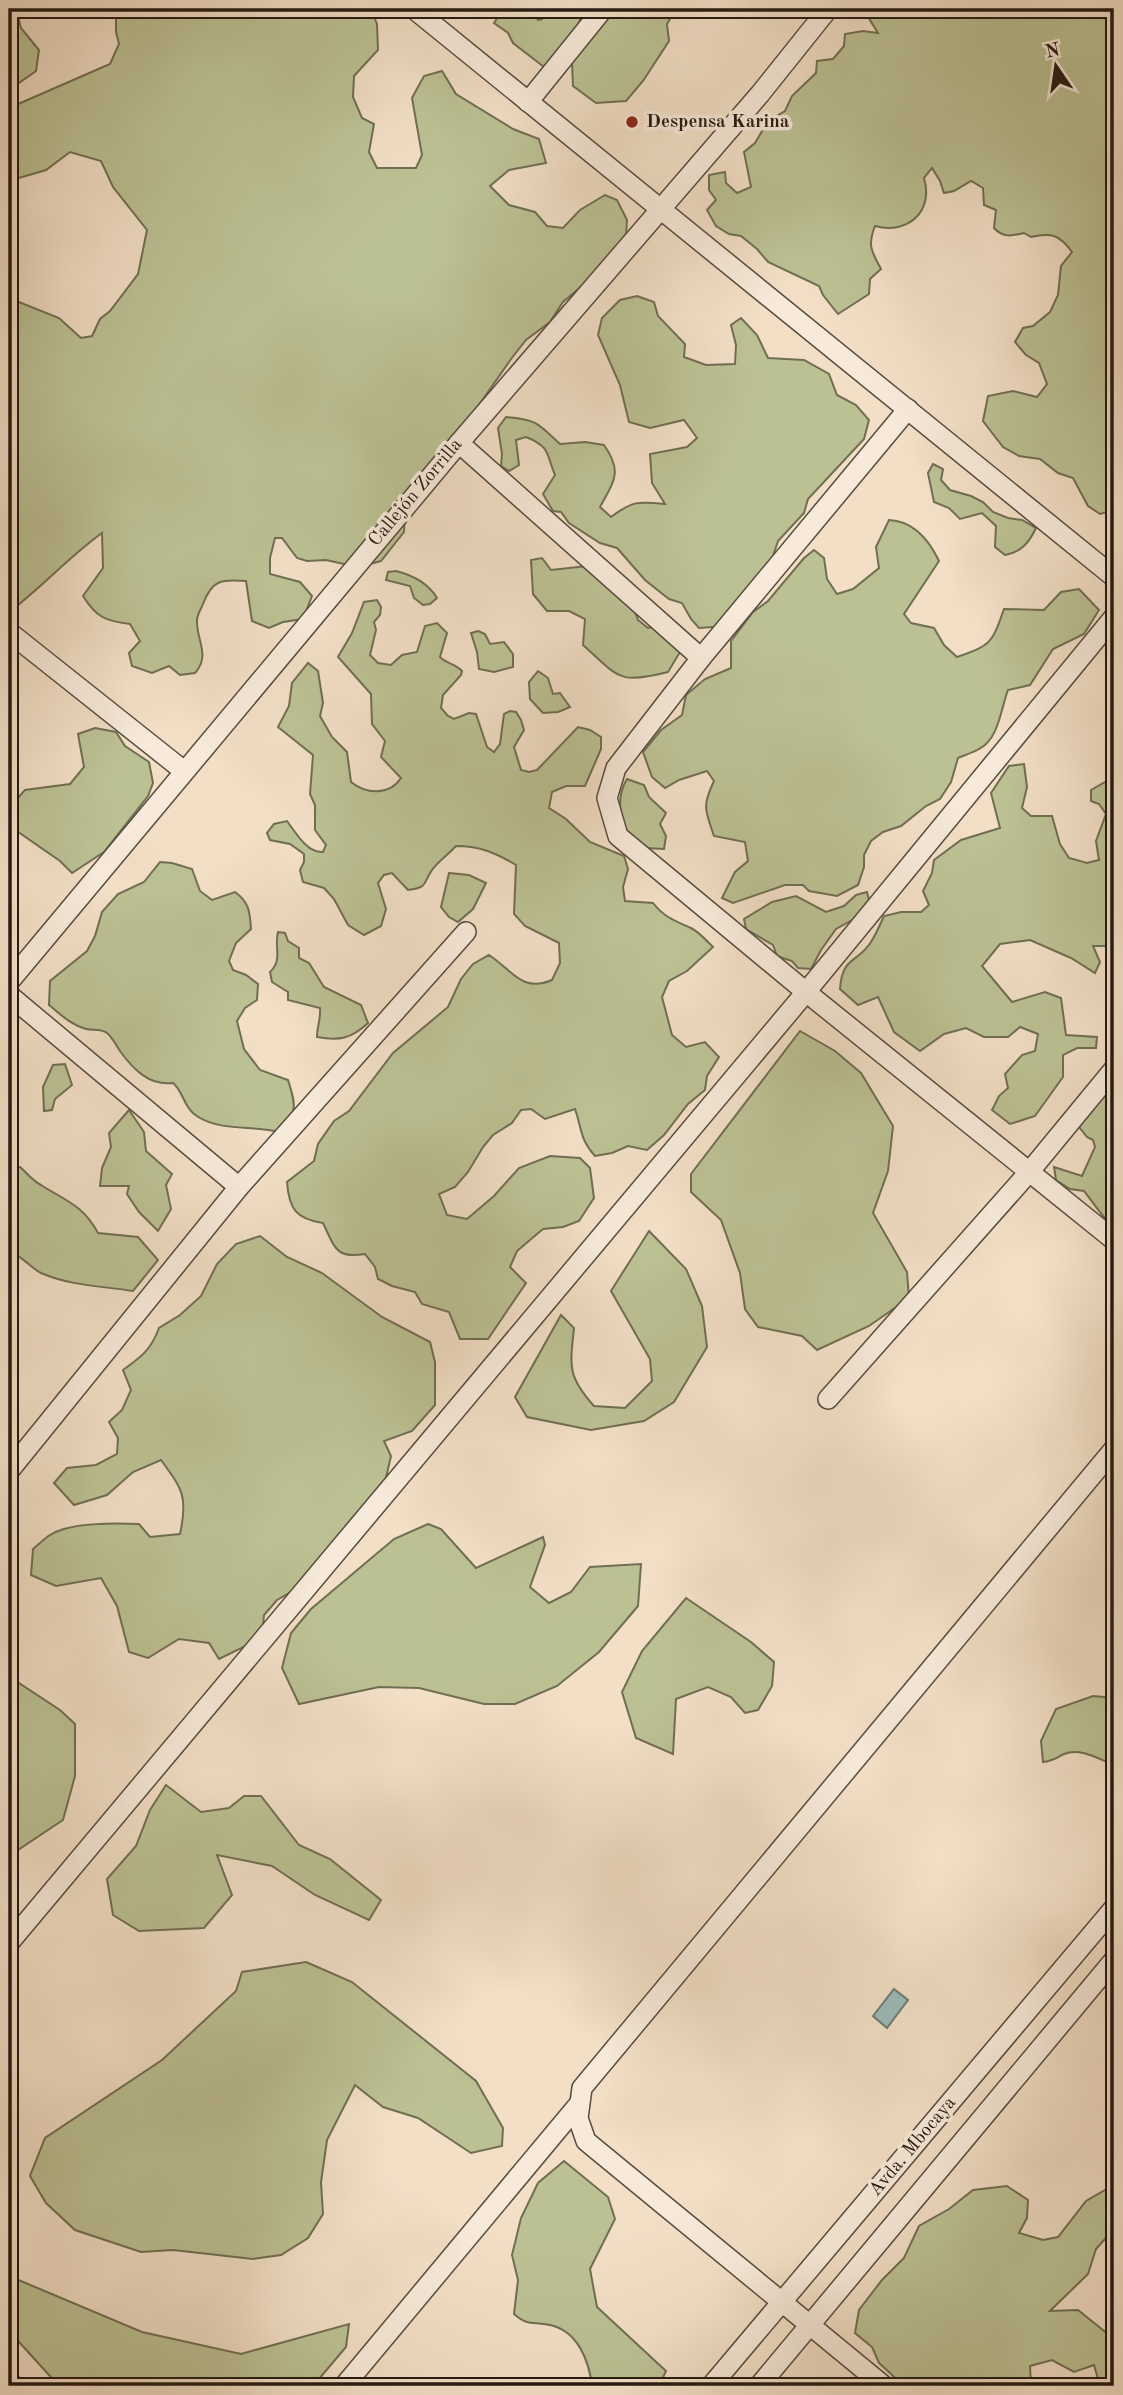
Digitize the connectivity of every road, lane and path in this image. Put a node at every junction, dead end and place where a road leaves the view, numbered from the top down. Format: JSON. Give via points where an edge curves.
{"nodes":[{"id":1,"x":414,"y":9,"type":"edge"},
{"id":2,"x":603,"y":9,"type":"edge"},
{"id":3,"x":828,"y":9,"type":"edge"},
{"id":4,"x":528,"y":102,"type":"junction"},
{"id":5,"x":659,"y":209,"type":"junction"},
{"id":6,"x":908,"y":409,"type":"junction"},
{"id":7,"x":459,"y":443,"type":"junction"},
{"id":8,"x":1114,"y":577,"type":"edge"},
{"id":9,"x":1114,"y":617,"type":"edge"},
{"id":10,"x":9,"y":632,"type":"edge"},
{"id":11,"x":701,"y":658,"type":"junction"},
{"id":12,"x":184,"y":771,"type":"junction"},
{"id":13,"x":466,"y":932,"type":"dead end"},
{"id":14,"x":9,"y":982,"type":"edge"},
{"id":15,"x":806,"y":992,"type":"junction"},
{"id":16,"x":9,"y":995,"type":"edge"},
{"id":17,"x":1114,"y":1069,"type":"edge"},
{"id":18,"x":1030,"y":1171,"type":"junction"},
{"id":19,"x":239,"y":1187,"type":"junction"},
{"id":20,"x":1114,"y":1240,"type":"edge"},
{"id":21,"x":828,"y":1399,"type":"dead end"},
{"id":22,"x":1114,"y":1449,"type":"edge"},
{"id":23,"x":9,"y":1471,"type":"edge"},
{"id":24,"x":1114,"y":1908,"type":"edge"},
{"id":25,"x":9,"y":1943,"type":"edge"},
{"id":26,"x":1114,"y":1960,"type":"edge"},
{"id":27,"x":579,"y":2104,"type":"junction"},
{"id":28,"x":782,"y":2301,"type":"junction"},
{"id":29,"x":810,"y":2325,"type":"junction"},
{"id":30,"x":9,"y":2382,"type":"edge"},
{"id":31,"x":14,"y":2386,"type":"edge"},
{"id":32,"x":344,"y":2386,"type":"edge"},
{"id":33,"x":711,"y":2386,"type":"edge"},
{"id":34,"x":759,"y":2386,"type":"edge"},
{"id":35,"x":884,"y":2386,"type":"edge"}],
"edges":[{"from":1,"to":4,"type":"street"},
{"from":2,"to":4,"type":"street"},
{"from":3,"to":5,"type":"street","name":"Callejón Zorrilla"},
{"from":4,"to":5,"type":"street"},
{"from":5,"to":6,"type":"street"},
{"from":5,"to":7,"type":"street","name":"Callejón Zorrilla"},
{"from":6,"to":8,"type":"street"},
{"from":6,"to":11,"type":"street"},
{"from":7,"to":11,"type":"street"},
{"from":7,"to":12,"type":"street","name":"Callejón Zorrilla"},
{"from":9,"to":15,"type":"street"},
{"from":10,"to":12,"type":"street"},
{"from":11,"to":15,"type":"street","via":[[616,768],[607,798],[618,836]]},
{"from":12,"to":14,"type":"street","name":"Callejón Zorrilla"},
{"from":13,"to":19,"type":"street"},
{"from":15,"to":18,"type":"street"},
{"from":15,"to":25,"type":"street"},
{"from":16,"to":19,"type":"street"},
{"from":17,"to":18,"type":"street"},
{"from":18,"to":20,"type":"street"},
{"from":18,"to":21,"type":"street"},
{"from":19,"to":23,"type":"street"},
{"from":22,"to":27,"type":"street","via":[[582,2088]]},
{"from":24,"to":28,"type":"street","name":"Avda. Mbocaya"},
{"from":26,"to":29,"type":"street"},
{"from":27,"to":28,"type":"street","via":[[578,2118],[586,2141]]},
{"from":27,"to":32,"type":"street"},
{"from":28,"to":29,"type":"street"},
{"from":28,"to":33,"type":"street","name":"Avda. Mbocaya"},
{"from":29,"to":34,"type":"street"},
{"from":29,"to":35,"type":"street"},
{"from":30,"to":31,"type":"street"}]}
